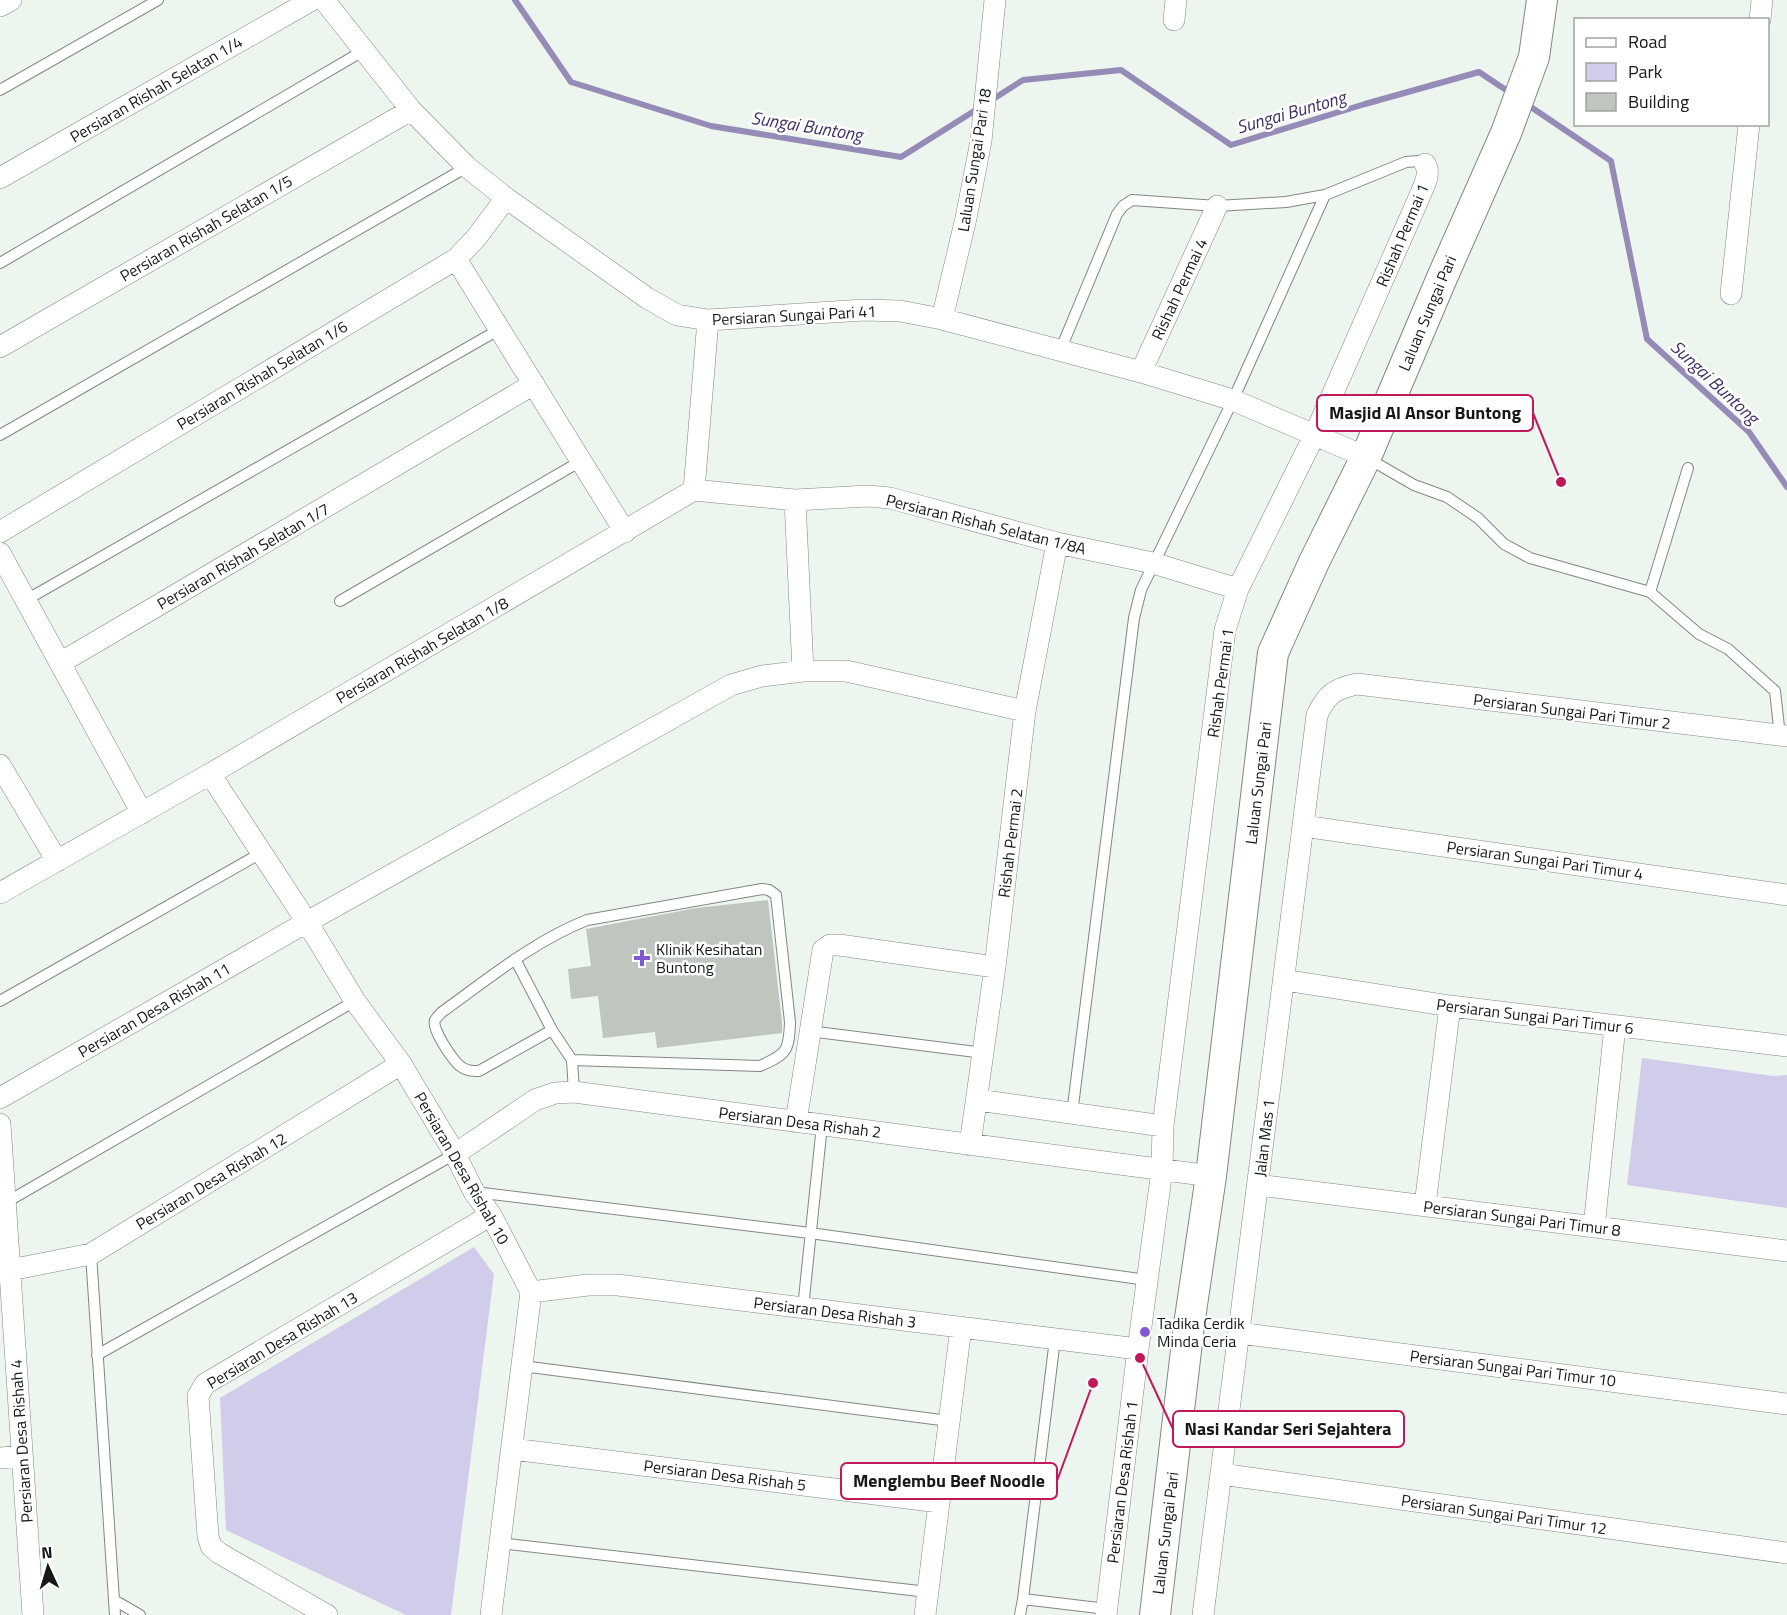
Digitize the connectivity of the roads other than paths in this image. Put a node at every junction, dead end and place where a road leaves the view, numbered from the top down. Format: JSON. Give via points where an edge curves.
{"nodes":[{"id":1,"x":11,"y":0,"type":"edge"},
{"id":2,"x":158,"y":0,"type":"edge"},
{"id":3,"x":312,"y":0,"type":"edge"},
{"id":4,"x":324,"y":0,"type":"edge"},
{"id":5,"x":995,"y":0,"type":"edge"},
{"id":6,"x":1542,"y":0,"type":"edge"},
{"id":7,"x":1762,"y":0,"type":"edge"},
{"id":8,"x":0,"y":6,"type":"edge"},
{"id":9,"x":1760,"y":18,"type":"edge"},
{"id":10,"x":363,"y":51,"type":"junction"},
{"id":11,"x":0,"y":90,"type":"edge"},
{"id":12,"x":411,"y":110,"type":"junction"},
{"id":13,"x":1749,"y":126,"type":"edge"},
{"id":14,"x":1425,"y":164,"type":"joint"},
{"id":15,"x":467,"y":167,"type":"junction"},
{"id":16,"x":0,"y":178,"type":"edge"},
{"id":17,"x":1325,"y":195,"type":"junction"},
{"id":18,"x":506,"y":198,"type":"junction"},
{"id":19,"x":1217,"y":206,"type":"junction"},
{"id":20,"x":456,"y":259,"type":"junction"},
{"id":21,"x":0,"y":263,"type":"edge"},
{"id":22,"x":1731,"y":294,"type":"dead end"},
{"id":23,"x":942,"y":319,"type":"junction"},
{"id":24,"x":708,"y":320,"type":"junction"},
{"id":25,"x":500,"y":329,"type":"junction"},
{"id":26,"x":0,"y":347,"type":"edge"},
{"id":27,"x":1060,"y":351,"type":"junction"},
{"id":28,"x":1141,"y":372,"type":"junction"},
{"id":29,"x":534,"y":384,"type":"junction"},
{"id":30,"x":1233,"y":400,"type":"junction"},
{"id":31,"x":1315,"y":434,"type":"junction"},
{"id":32,"x":0,"y":435,"type":"edge"},
{"id":33,"x":1366,"y":457,"type":"junction"},
{"id":34,"x":581,"y":461,"type":"junction"},
{"id":35,"x":1688,"y":468,"type":"dead end"},
{"id":36,"x":694,"y":490,"type":"junction"},
{"id":37,"x":795,"y":500,"type":"junction"},
{"id":38,"x":0,"y":532,"type":"edge"},
{"id":39,"x":625,"y":532,"type":"junction"},
{"id":40,"x":1057,"y":543,"type":"junction"},
{"id":41,"x":0,"y":553,"type":"edge"},
{"id":42,"x":1153,"y":563,"type":"junction"},
{"id":43,"x":1238,"y":589,"type":"junction"},
{"id":44,"x":1650,"y":592,"type":"junction"},
{"id":45,"x":26,"y":600,"type":"junction"},
{"id":46,"x":340,"y":601,"type":"dead end"},
{"id":47,"x":60,"y":663,"type":"junction"},
{"id":48,"x":803,"y":671,"type":"junction"},
{"id":49,"x":1357,"y":684,"type":"joint"},
{"id":50,"x":1025,"y":711,"type":"junction"},
{"id":51,"x":1783,"y":736,"type":"edge"},
{"id":52,"x":210,"y":774,"type":"junction"},
{"id":53,"x":2,"y":775,"type":"edge"},
{"id":54,"x":142,"y":813,"type":"junction"},
{"id":55,"x":1303,"y":826,"type":"junction"},
{"id":56,"x":263,"y":852,"type":"junction"},
{"id":57,"x":57,"y":861,"type":"junction"},
{"id":58,"x":0,"y":893,"type":"edge"},
{"id":59,"x":1787,"y":895,"type":"edge"},
{"id":60,"x":307,"y":922,"type":"junction"},
{"id":61,"x":515,"y":959,"type":"junction"},
{"id":62,"x":995,"y":967,"type":"junction"},
{"id":63,"x":1284,"y":980,"type":"junction"},
{"id":64,"x":355,"y":1000,"type":"junction"},
{"id":65,"x":0,"y":1001,"type":"edge"},
{"id":66,"x":1450,"y":1006,"type":"junction"},
{"id":67,"x":1615,"y":1026,"type":"junction"},
{"id":68,"x":552,"y":1030,"type":"junction"},
{"id":69,"x":809,"y":1031,"type":"junction"},
{"id":70,"x":1787,"y":1046,"type":"edge"},
{"id":71,"x":984,"y":1053,"type":"junction"},
{"id":72,"x":572,"y":1060,"type":"junction"},
{"id":73,"x":401,"y":1064,"type":"junction"},
{"id":74,"x":574,"y":1092,"type":"junction"},
{"id":75,"x":0,"y":1098,"type":"edge"},
{"id":76,"x":978,"y":1100,"type":"junction"},
{"id":77,"x":1072,"y":1114,"type":"junction"},
{"id":78,"x":796,"y":1122,"type":"junction"},
{"id":79,"x":0,"y":1124,"type":"edge"},
{"id":80,"x":822,"y":1125,"type":"junction"},
{"id":81,"x":1163,"y":1126,"type":"junction"},
{"id":82,"x":970,"y":1144,"type":"junction"},
{"id":83,"x":455,"y":1154,"type":"junction"},
{"id":84,"x":1162,"y":1170,"type":"junction"},
{"id":85,"x":1211,"y":1176,"type":"junction"},
{"id":86,"x":1258,"y":1185,"type":"junction"},
{"id":87,"x":474,"y":1192,"type":"junction"},
{"id":88,"x":5,"y":1203,"type":"junction"},
{"id":89,"x":1425,"y":1205,"type":"junction"},
{"id":90,"x":491,"y":1215,"type":"junction"},
{"id":91,"x":1594,"y":1227,"type":"junction"},
{"id":92,"x":810,"y":1233,"type":"junction"},
{"id":93,"x":1787,"y":1251,"type":"edge"},
{"id":94,"x":91,"y":1254,"type":"junction"},
{"id":95,"x":10,"y":1270,"type":"junction"},
{"id":96,"x":1148,"y":1280,"type":"junction"},
{"id":97,"x":531,"y":1292,"type":"junction"},
{"id":98,"x":803,"y":1308,"type":"junction"},
{"id":99,"x":961,"y":1328,"type":"junction"},
{"id":100,"x":1239,"y":1332,"type":"junction"},
{"id":101,"x":1055,"y":1339,"type":"junction"},
{"id":102,"x":1138,"y":1349,"type":"junction"},
{"id":103,"x":97,"y":1355,"type":"junction"},
{"id":104,"x":522,"y":1366,"type":"junction"},
{"id":105,"x":1787,"y":1404,"type":"edge"},
{"id":106,"x":949,"y":1420,"type":"junction"},
{"id":107,"x":512,"y":1449,"type":"junction"},
{"id":108,"x":22,"y":1456,"type":"junction"},
{"id":109,"x":0,"y":1458,"type":"edge"},
{"id":110,"x":1221,"y":1474,"type":"junction"},
{"id":111,"x":939,"y":1502,"type":"junction"},
{"id":112,"x":500,"y":1543,"type":"junction"},
{"id":113,"x":1787,"y":1553,"type":"edge"},
{"id":114,"x":928,"y":1592,"type":"junction"},
{"id":115,"x":1023,"y":1599,"type":"junction"},
{"id":116,"x":114,"y":1600,"type":"junction"},
{"id":117,"x":1106,"y":1612,"type":"edge"},
{"id":118,"x":33,"y":1615,"type":"edge"},
{"id":119,"x":115,"y":1615,"type":"edge"},
{"id":120,"x":140,"y":1615,"type":"edge"},
{"id":121,"x":327,"y":1615,"type":"edge"},
{"id":122,"x":492,"y":1615,"type":"edge"},
{"id":123,"x":925,"y":1615,"type":"edge"},
{"id":124,"x":1020,"y":1615,"type":"edge"},
{"id":125,"x":1155,"y":1615,"type":"edge"},
{"id":126,"x":1203,"y":1615,"type":"edge"}],
"edges":[{"from":1,"to":8,"type":"street"},
{"from":2,"to":11,"type":"lane"},
{"from":3,"to":16,"type":"street","name":"Persiaran Rishah Selatan 1/4"},
{"from":4,"to":10,"type":"street","name":"Persiaran Sungai Pari 41"},
{"from":5,"to":23,"type":"street","name":"Laluan Sungai Pari 18","via":[[981,141]]},
{"from":6,"to":33,"type":"main road","name":"Laluan Sungai Pari","via":[[1534,57],[1506,133]]},
{"from":7,"to":9,"type":"street"},
{"from":10,"to":12,"type":"street","name":"Persiaran Sungai Pari 41"},
{"from":10,"to":21,"type":"lane"},
{"from":12,"to":15,"type":"street","name":"Persiaran Sungai Pari 41"},
{"from":12,"to":26,"type":"street","name":"Persiaran Rishah Selatan 1/5"},
{"from":13,"to":22,"type":"street"},
{"from":14,"to":17,"type":"lane","via":[[1419,161],[1393,166]]},
{"from":14,"to":31,"type":"street","name":"Rishah Permai 1","via":[[1428,175],[1418,200]]},
{"from":15,"to":18,"type":"street","name":"Persiaran Sungai Pari 41"},
{"from":15,"to":32,"type":"lane"},
{"from":17,"to":19,"type":"lane","via":[[1286,202]]},
{"from":17,"to":30,"type":"lane"},
{"from":18,"to":20,"type":"street","name":"Persiaran Rishah Selatan 1/6"},
{"from":18,"to":24,"type":"street","name":"Persiaran Sungai Pari 41","via":[[647,298],[677,315]]},
{"from":19,"to":27,"type":"lane","via":[[1132,200],[1123,206]]},
{"from":19,"to":28,"type":"street","name":"Rishah Permai 4"},
{"from":20,"to":25,"type":"street"},
{"from":20,"to":38,"type":"street","name":"Persiaran Rishah Selatan 1/6"},
{"from":23,"to":24,"type":"street","name":"Persiaran Sungai Pari 41","via":[[900,311],[864,310]]},
{"from":23,"to":27,"type":"street","name":"Persiaran Sungai Pari 41"},
{"from":24,"to":36,"type":"street"},
{"from":25,"to":29,"type":"street"},
{"from":25,"to":45,"type":"lane"},
{"from":27,"to":28,"type":"street","name":"Persiaran Sungai Pari 41"},
{"from":28,"to":30,"type":"street","name":"Persiaran Sungai Pari 41"},
{"from":29,"to":34,"type":"street"},
{"from":29,"to":47,"type":"street","name":"Persiaran Rishah Selatan 1/7"},
{"from":30,"to":31,"type":"street","name":"Persiaran Sungai Pari 41"},
{"from":30,"to":42,"type":"lane"},
{"from":31,"to":33,"type":"street","name":"Persiaran Sungai Pari 41"},
{"from":31,"to":43,"type":"street","name":"Rishah Permai 1"},
{"from":33,"to":44,"type":"lane","via":[[1414,485],[1447,497],[1478,518],[1504,544],[1530,558]]},
{"from":33,"to":85,"type":"main road","name":"Laluan Sungai Pari","via":[[1273,653]]},
{"from":34,"to":39,"type":"street"},
{"from":34,"to":46,"type":"lane"},
{"from":35,"to":44,"type":"lane"},
{"from":36,"to":37,"type":"street","name":"Persiaran Rishah Selatan 1/8A"},
{"from":36,"to":39,"type":"street","name":"Persiaran Rishah Selatan 1/8"},
{"from":37,"to":40,"type":"street","name":"Persiaran Rishah Selatan 1/8A","via":[[890,498]]},
{"from":37,"to":48,"type":"street"},
{"from":39,"to":52,"type":"street","name":"Persiaran Rishah Selatan 1/8"},
{"from":40,"to":42,"type":"street","name":"Persiaran Rishah Selatan 1/8A"},
{"from":40,"to":50,"type":"street","name":"Rishah Permai 2"},
{"from":41,"to":45,"type":"street"},
{"from":42,"to":43,"type":"street","name":"Persiaran Rishah Selatan 1/8A"},
{"from":42,"to":77,"type":"lane","via":[[1134,618]]},
{"from":43,"to":81,"type":"street","name":"Rishah Permai 1","via":[[1225,630]]},
{"from":44,"to":51,"type":"lane","via":[[1775,691]]},
{"from":45,"to":47,"type":"street"},
{"from":47,"to":54,"type":"street"},
{"from":48,"to":50,"type":"street","name":"Persiaran Desa Rishah 11","via":[[846,671]]},
{"from":48,"to":60,"type":"street","name":"Persiaran Desa Rishah 11","via":[[730,685]]},
{"from":49,"to":51,"type":"street","name":"Persiaran Sungai Pari Timur 2"},
{"from":49,"to":55,"type":"street","name":"Jalan Mas 1","via":[[1338,688],[1317,715]]},
{"from":50,"to":62,"type":"street","name":"Rishah Permai 2"},
{"from":52,"to":54,"type":"street","name":"Persiaran Rishah Selatan 1/8"},
{"from":52,"to":56,"type":"street","name":"Persiaran Desa Rishah 10"},
{"from":53,"to":57,"type":"street"},
{"from":54,"to":57,"type":"street","name":"Persiaran Rishah Selatan 1/8"},
{"from":55,"to":59,"type":"street","name":"Persiaran Sungai Pari Timur 4"},
{"from":55,"to":63,"type":"street","name":"Jalan Mas 1"},
{"from":56,"to":60,"type":"street","name":"Persiaran Desa Rishah 10"},
{"from":56,"to":65,"type":"lane"},
{"from":57,"to":58,"type":"street","name":"Persiaran Rishah Selatan 1/8"},
{"from":60,"to":64,"type":"street","name":"Persiaran Desa Rishah 10"},
{"from":60,"to":75,"type":"street","name":"Persiaran Desa Rishah 11"},
{"from":61,"to":68,"type":"lane"},
{"from":61,"to":68,"type":"lane","via":[[442,1012],[435,1019],[437,1035],[461,1067],[479,1071]]},
{"from":61,"to":72,"type":"lane","via":[[562,930],[587,920],[762,889],[776,895],[790,1022],[789,1042],[780,1057],[760,1066]]},
{"from":62,"to":69,"type":"street","via":[[830,945],[820,959]]},
{"from":62,"to":71,"type":"street","name":"Rishah Permai 2"},
{"from":63,"to":66,"type":"street","name":"Persiaran Sungai Pari Timur 6"},
{"from":63,"to":86,"type":"street","name":"Jalan Mas 1"},
{"from":64,"to":73,"type":"street","name":"Persiaran Desa Rishah 10"},
{"from":64,"to":88,"type":"lane"},
{"from":66,"to":67,"type":"street","name":"Persiaran Sungai Pari Timur 6"},
{"from":66,"to":89,"type":"street"},
{"from":67,"to":70,"type":"street","name":"Persiaran Sungai Pari Timur 6"},
{"from":67,"to":91,"type":"street"},
{"from":68,"to":72,"type":"lane"},
{"from":69,"to":71,"type":"lane"},
{"from":69,"to":78,"type":"street"},
{"from":71,"to":76,"type":"street","name":"Rishah Permai 2"},
{"from":72,"to":74,"type":"lane"},
{"from":73,"to":83,"type":"street","name":"Persiaran Desa Rishah 10"},
{"from":73,"to":94,"type":"street","name":"Persiaran Desa Rishah 12"},
{"from":74,"to":78,"type":"street","name":"Persiaran Desa Rishah 2"},
{"from":74,"to":83,"type":"street","name":"Persiaran Desa Rishah 2","via":[[535,1100]]},
{"from":76,"to":77,"type":"street"},
{"from":76,"to":82,"type":"street","name":"Rishah Permai 2"},
{"from":77,"to":81,"type":"street"},
{"from":78,"to":80,"type":"street","name":"Persiaran Desa Rishah 2"},
{"from":79,"to":88,"type":"street","name":"Persiaran Desa Rishah 4"},
{"from":80,"to":82,"type":"street","name":"Persiaran Desa Rishah 2"},
{"from":80,"to":92,"type":"lane"},
{"from":81,"to":84,"type":"street","name":"Rishah Permai 1"},
{"from":82,"to":84,"type":"street","name":"Persiaran Desa Rishah 2"},
{"from":83,"to":87,"type":"street","name":"Persiaran Desa Rishah 10"},
{"from":83,"to":103,"type":"lane"},
{"from":84,"to":85,"type":"street","name":"Persiaran Desa Rishah 2"},
{"from":84,"to":96,"type":"street","name":"Persiaran Desa Rishah 1"},
{"from":85,"to":125,"type":"main road","name":"Laluan Sungai Pari"},
{"from":86,"to":89,"type":"street","name":"Persiaran Sungai Pari Timur 8"},
{"from":86,"to":100,"type":"street","name":"Jalan Mas 1"},
{"from":87,"to":90,"type":"street","name":"Persiaran Desa Rishah 10"},
{"from":87,"to":92,"type":"lane"},
{"from":88,"to":95,"type":"street","name":"Persiaran Desa Rishah 4"},
{"from":89,"to":91,"type":"street","name":"Persiaran Sungai Pari Timur 8"},
{"from":90,"to":97,"type":"street","name":"Persiaran Desa Rishah 10"},
{"from":90,"to":121,"type":"street","name":"Persiaran Desa Rishah 13","via":[[205,1384],[198,1396],[211,1546]]},
{"from":91,"to":93,"type":"street","name":"Persiaran Sungai Pari Timur 8"},
{"from":92,"to":96,"type":"lane"},
{"from":92,"to":98,"type":"lane"},
{"from":94,"to":95,"type":"street","name":"Persiaran Desa Rishah 12"},
{"from":94,"to":103,"type":"lane"},
{"from":95,"to":108,"type":"street","name":"Persiaran Desa Rishah 4"},
{"from":96,"to":102,"type":"street","name":"Persiaran Desa Rishah 1"},
{"from":97,"to":98,"type":"street","name":"Persiaran Desa Rishah 3","via":[[588,1284],[618,1285]]},
{"from":97,"to":104,"type":"street"},
{"from":98,"to":99,"type":"street","name":"Persiaran Desa Rishah 3"},
{"from":99,"to":101,"type":"street","name":"Persiaran Desa Rishah 3"},
{"from":99,"to":106,"type":"street"},
{"from":100,"to":105,"type":"street","name":"Persiaran Sungai Pari Timur 10"},
{"from":100,"to":110,"type":"street","name":"Jalan Mas 1"},
{"from":101,"to":102,"type":"street","name":"Persiaran Desa Rishah 3"},
{"from":101,"to":115,"type":"lane"},
{"from":102,"to":117,"type":"street","name":"Persiaran Desa Rishah 1"},
{"from":103,"to":116,"type":"lane"},
{"from":104,"to":106,"type":"lane"},
{"from":104,"to":107,"type":"street"},
{"from":106,"to":111,"type":"street"},
{"from":107,"to":111,"type":"street","name":"Persiaran Desa Rishah 5"},
{"from":107,"to":112,"type":"street"},
{"from":108,"to":109,"type":"street"},
{"from":108,"to":118,"type":"street","name":"Persiaran Desa Rishah 4"},
{"from":110,"to":113,"type":"street","name":"Persiaran Sungai Pari Timur 12"},
{"from":110,"to":126,"type":"street","name":"Jalan Mas 1"},
{"from":111,"to":114,"type":"street"},
{"from":112,"to":114,"type":"lane"},
{"from":112,"to":122,"type":"street"},
{"from":114,"to":123,"type":"street"},
{"from":115,"to":117,"type":"lane"},
{"from":115,"to":124,"type":"lane"},
{"from":116,"to":119,"type":"lane"},
{"from":116,"to":120,"type":"lane"}]}
